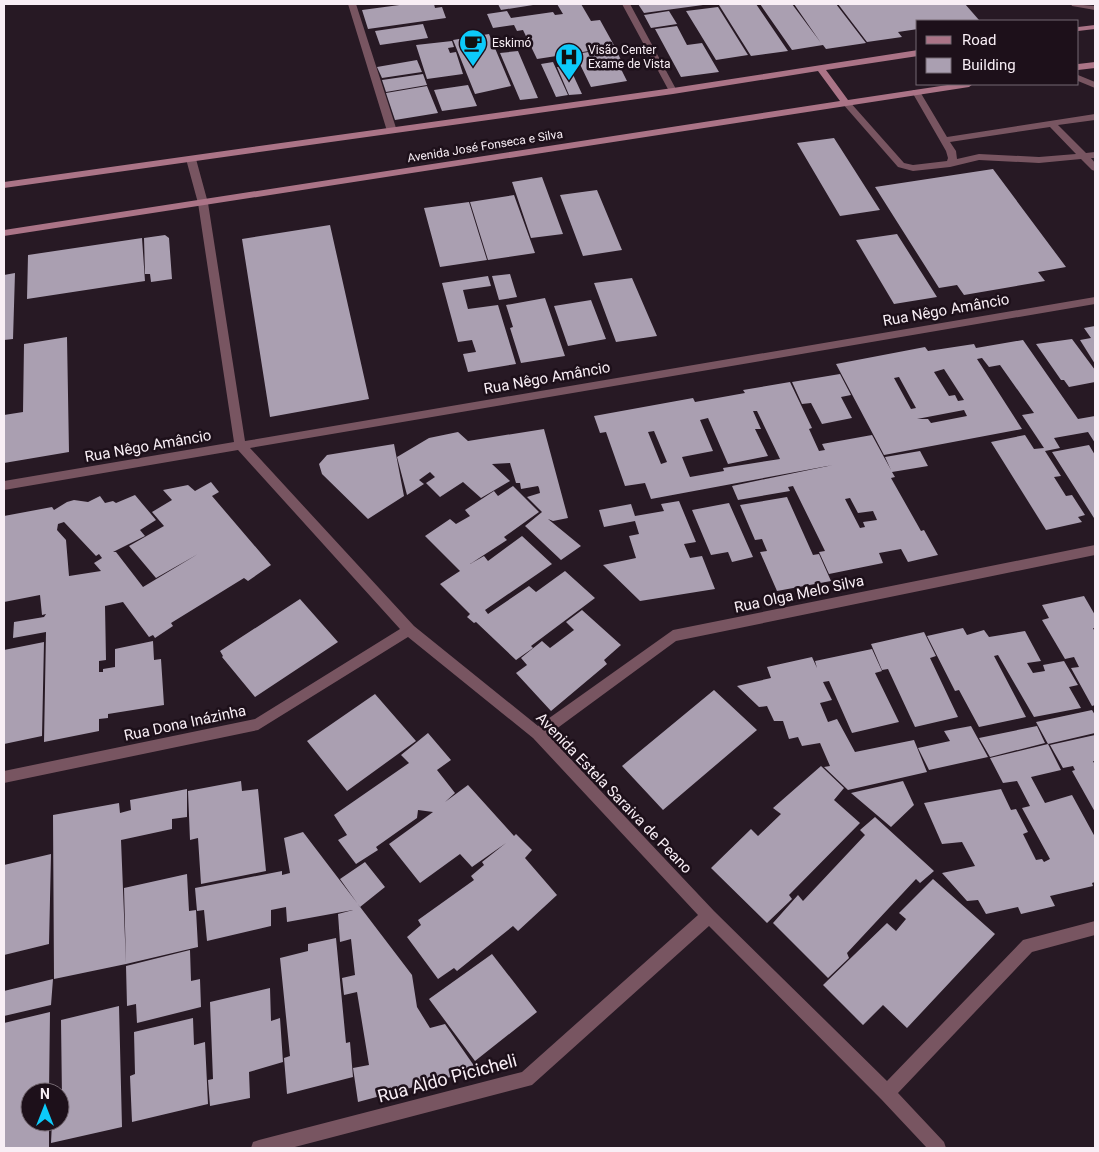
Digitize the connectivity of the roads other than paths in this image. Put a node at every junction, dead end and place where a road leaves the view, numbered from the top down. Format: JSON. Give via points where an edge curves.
{"nodes":[{"id":1,"x":352,"y":4,"type":"edge"},
{"id":2,"x":626,"y":4,"type":"edge"},
{"id":3,"x":1075,"y":4,"type":"edge"},
{"id":4,"x":1095,"y":8,"type":"edge"},
{"id":5,"x":1095,"y":27,"type":"edge"},
{"id":6,"x":1079,"y":29,"type":"edge"},
{"id":7,"x":916,"y":53,"type":"edge"},
{"id":8,"x":1095,"y":65,"type":"edge"},
{"id":9,"x":1079,"y":67,"type":"edge"},
{"id":10,"x":820,"y":68,"type":"junction"},
{"id":11,"x":1079,"y":78,"type":"edge"},
{"id":12,"x":962,"y":85,"type":"edge"},
{"id":13,"x":1095,"y":85,"type":"edge"},
{"id":14,"x":673,"y":91,"type":"junction"},
{"id":15,"x":916,"y":92,"type":"junction"},
{"id":16,"x":846,"y":103,"type":"junction"},
{"id":17,"x":1095,"y":117,"type":"edge"},
{"id":18,"x":1052,"y":124,"type":"junction"},
{"id":19,"x":392,"y":131,"type":"junction"},
{"id":20,"x":945,"y":140,"type":"junction"},
{"id":21,"x":1091,"y":156,"type":"edge"},
{"id":22,"x":192,"y":159,"type":"junction"},
{"id":23,"x":950,"y":164,"type":"junction"},
{"id":24,"x":1095,"y":168,"type":"edge"},
{"id":25,"x":4,"y":186,"type":"edge"},
{"id":26,"x":203,"y":202,"type":"junction"},
{"id":27,"x":4,"y":234,"type":"edge"},
{"id":28,"x":1095,"y":300,"type":"edge"},
{"id":29,"x":240,"y":445,"type":"junction"},
{"id":30,"x":4,"y":486,"type":"edge"},
{"id":31,"x":1095,"y":550,"type":"edge"},
{"id":32,"x":409,"y":630,"type":"junction"},
{"id":33,"x":538,"y":734,"type":"junction"},
{"id":34,"x":4,"y":777,"type":"edge"},
{"id":35,"x":709,"y":916,"type":"junction"},
{"id":36,"x":1095,"y":928,"type":"edge"},
{"id":37,"x":888,"y":1094,"type":"junction"},
{"id":38,"x":259,"y":1148,"type":"edge"},
{"id":39,"x":938,"y":1148,"type":"edge"}],
"edges":[{"from":1,"to":19,"type":"street"},
{"from":2,"to":14,"type":"street"},
{"from":3,"to":4,"type":"street"},
{"from":5,"to":6,"type":"main road"},
{"from":7,"to":10,"type":"main road","name":"Avenida José Fonseca e Silva"},
{"from":8,"to":9,"type":"main road"},
{"from":10,"to":14,"type":"main road","name":"Avenida José Fonseca e Silva"},
{"from":10,"to":16,"type":"main road"},
{"from":11,"to":13,"type":"street"},
{"from":12,"to":15,"type":"main road","name":"Avenida José Fonseca e Silva"},
{"from":14,"to":19,"type":"main road","name":"Avenida José Fonseca e Silva"},
{"from":15,"to":16,"type":"main road","name":"Avenida José Fonseca e Silva"},
{"from":15,"to":20,"type":"street"},
{"from":16,"to":23,"type":"street","via":[[901,165],[914,168]]},
{"from":16,"to":26,"type":"main road","name":"Avenida José Fonseca e Silva"},
{"from":17,"to":18,"type":"street"},
{"from":18,"to":20,"type":"street"},
{"from":18,"to":21,"type":"street"},
{"from":19,"to":22,"type":"main road","name":"Avenida José Fonseca e Silva"},
{"from":20,"to":23,"type":"street","via":[[953,158]]},
{"from":21,"to":23,"type":"street","via":[[1039,160],[986,156]]},
{"from":21,"to":24,"type":"street"},
{"from":22,"to":25,"type":"main road","name":"Avenida José Fonseca e Silva"},
{"from":22,"to":26,"type":"street"},
{"from":26,"to":27,"type":"main road","name":"Avenida José Fonseca e Silva"},
{"from":26,"to":29,"type":"street"},
{"from":28,"to":29,"type":"street","name":"Rua Nêgo Amâncio"},
{"from":29,"to":30,"type":"street","name":"Rua Nêgo Amâncio"},
{"from":29,"to":32,"type":"street","name":"Avenida Estela Saraiva de Peano"},
{"from":31,"to":33,"type":"street","name":"Rua Olga Melo Silva","via":[[673,636]]},
{"from":32,"to":33,"type":"street","name":"Avenida Estela Saraiva de Peano"},
{"from":32,"to":34,"type":"street","name":"Rua Dona Inázinha","via":[[258,724]]},
{"from":33,"to":35,"type":"street","name":"Avenida Estela Saraiva de Peano"},
{"from":35,"to":37,"type":"street","name":"Avenida Estela Saraiva de Peano"},
{"from":35,"to":38,"type":"street","name":"Rua Aldo Picicheli","via":[[526,1079]]},
{"from":36,"to":37,"type":"street","via":[[1028,945]]},
{"from":37,"to":39,"type":"street","name":"Avenida Estela Saraiva de Peano"}]}
